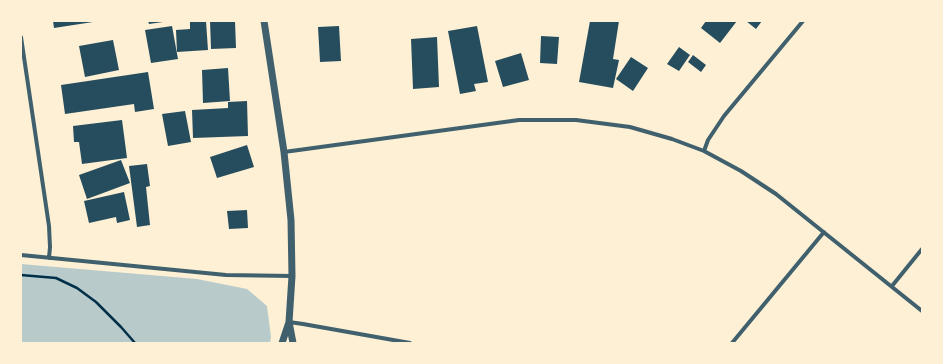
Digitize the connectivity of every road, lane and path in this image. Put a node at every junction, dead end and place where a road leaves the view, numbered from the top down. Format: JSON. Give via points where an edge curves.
{"nodes":[{"id":1,"x":264,"y":21,"type":"edge"},
{"id":2,"x":803,"y":21,"type":"edge"},
{"id":3,"x":21,"y":37,"type":"edge"},
{"id":4,"x":704,"y":151,"type":"junction"},
{"id":5,"x":284,"y":152,"type":"junction"},
{"id":6,"x":824,"y":232,"type":"junction"},
{"id":7,"x":922,"y":248,"type":"edge"},
{"id":8,"x":21,"y":255,"type":"edge"},
{"id":9,"x":49,"y":258,"type":"junction"},
{"id":10,"x":21,"y":275,"type":"edge"},
{"id":11,"x":292,"y":276,"type":"junction"},
{"id":12,"x":892,"y":286,"type":"junction"},
{"id":13,"x":922,"y":311,"type":"edge"},
{"id":14,"x":289,"y":322,"type":"junction"},
{"id":15,"x":135,"y":343,"type":"edge"},
{"id":16,"x":282,"y":343,"type":"edge"},
{"id":17,"x":293,"y":343,"type":"edge"},
{"id":18,"x":410,"y":343,"type":"edge"},
{"id":19,"x":732,"y":343,"type":"edge"}],
"edges":[{"from":1,"to":5,"type":"street"},
{"from":2,"to":4,"type":"street","via":[[724,116]]},
{"from":3,"to":9,"type":"street","via":[[49,226]]},
{"from":4,"to":5,"type":"street","via":[[630,127],[576,120],[519,120]]},
{"from":4,"to":6,"type":"street","via":[[742,171]]},
{"from":5,"to":11,"type":"street","via":[[291,220]]},
{"from":6,"to":12,"type":"street"},
{"from":6,"to":19,"type":"street"},
{"from":7,"to":12,"type":"street"},
{"from":8,"to":9,"type":"street"},
{"from":9,"to":11,"type":"street","via":[[226,275]]},
{"from":10,"to":15,"type":"path","via":[[56,278],[77,288],[96,302]]},
{"from":11,"to":14,"type":"street"},
{"from":12,"to":13,"type":"street"},
{"from":14,"to":16,"type":"street"},
{"from":14,"to":17,"type":"street"},
{"from":14,"to":18,"type":"street"}]}
